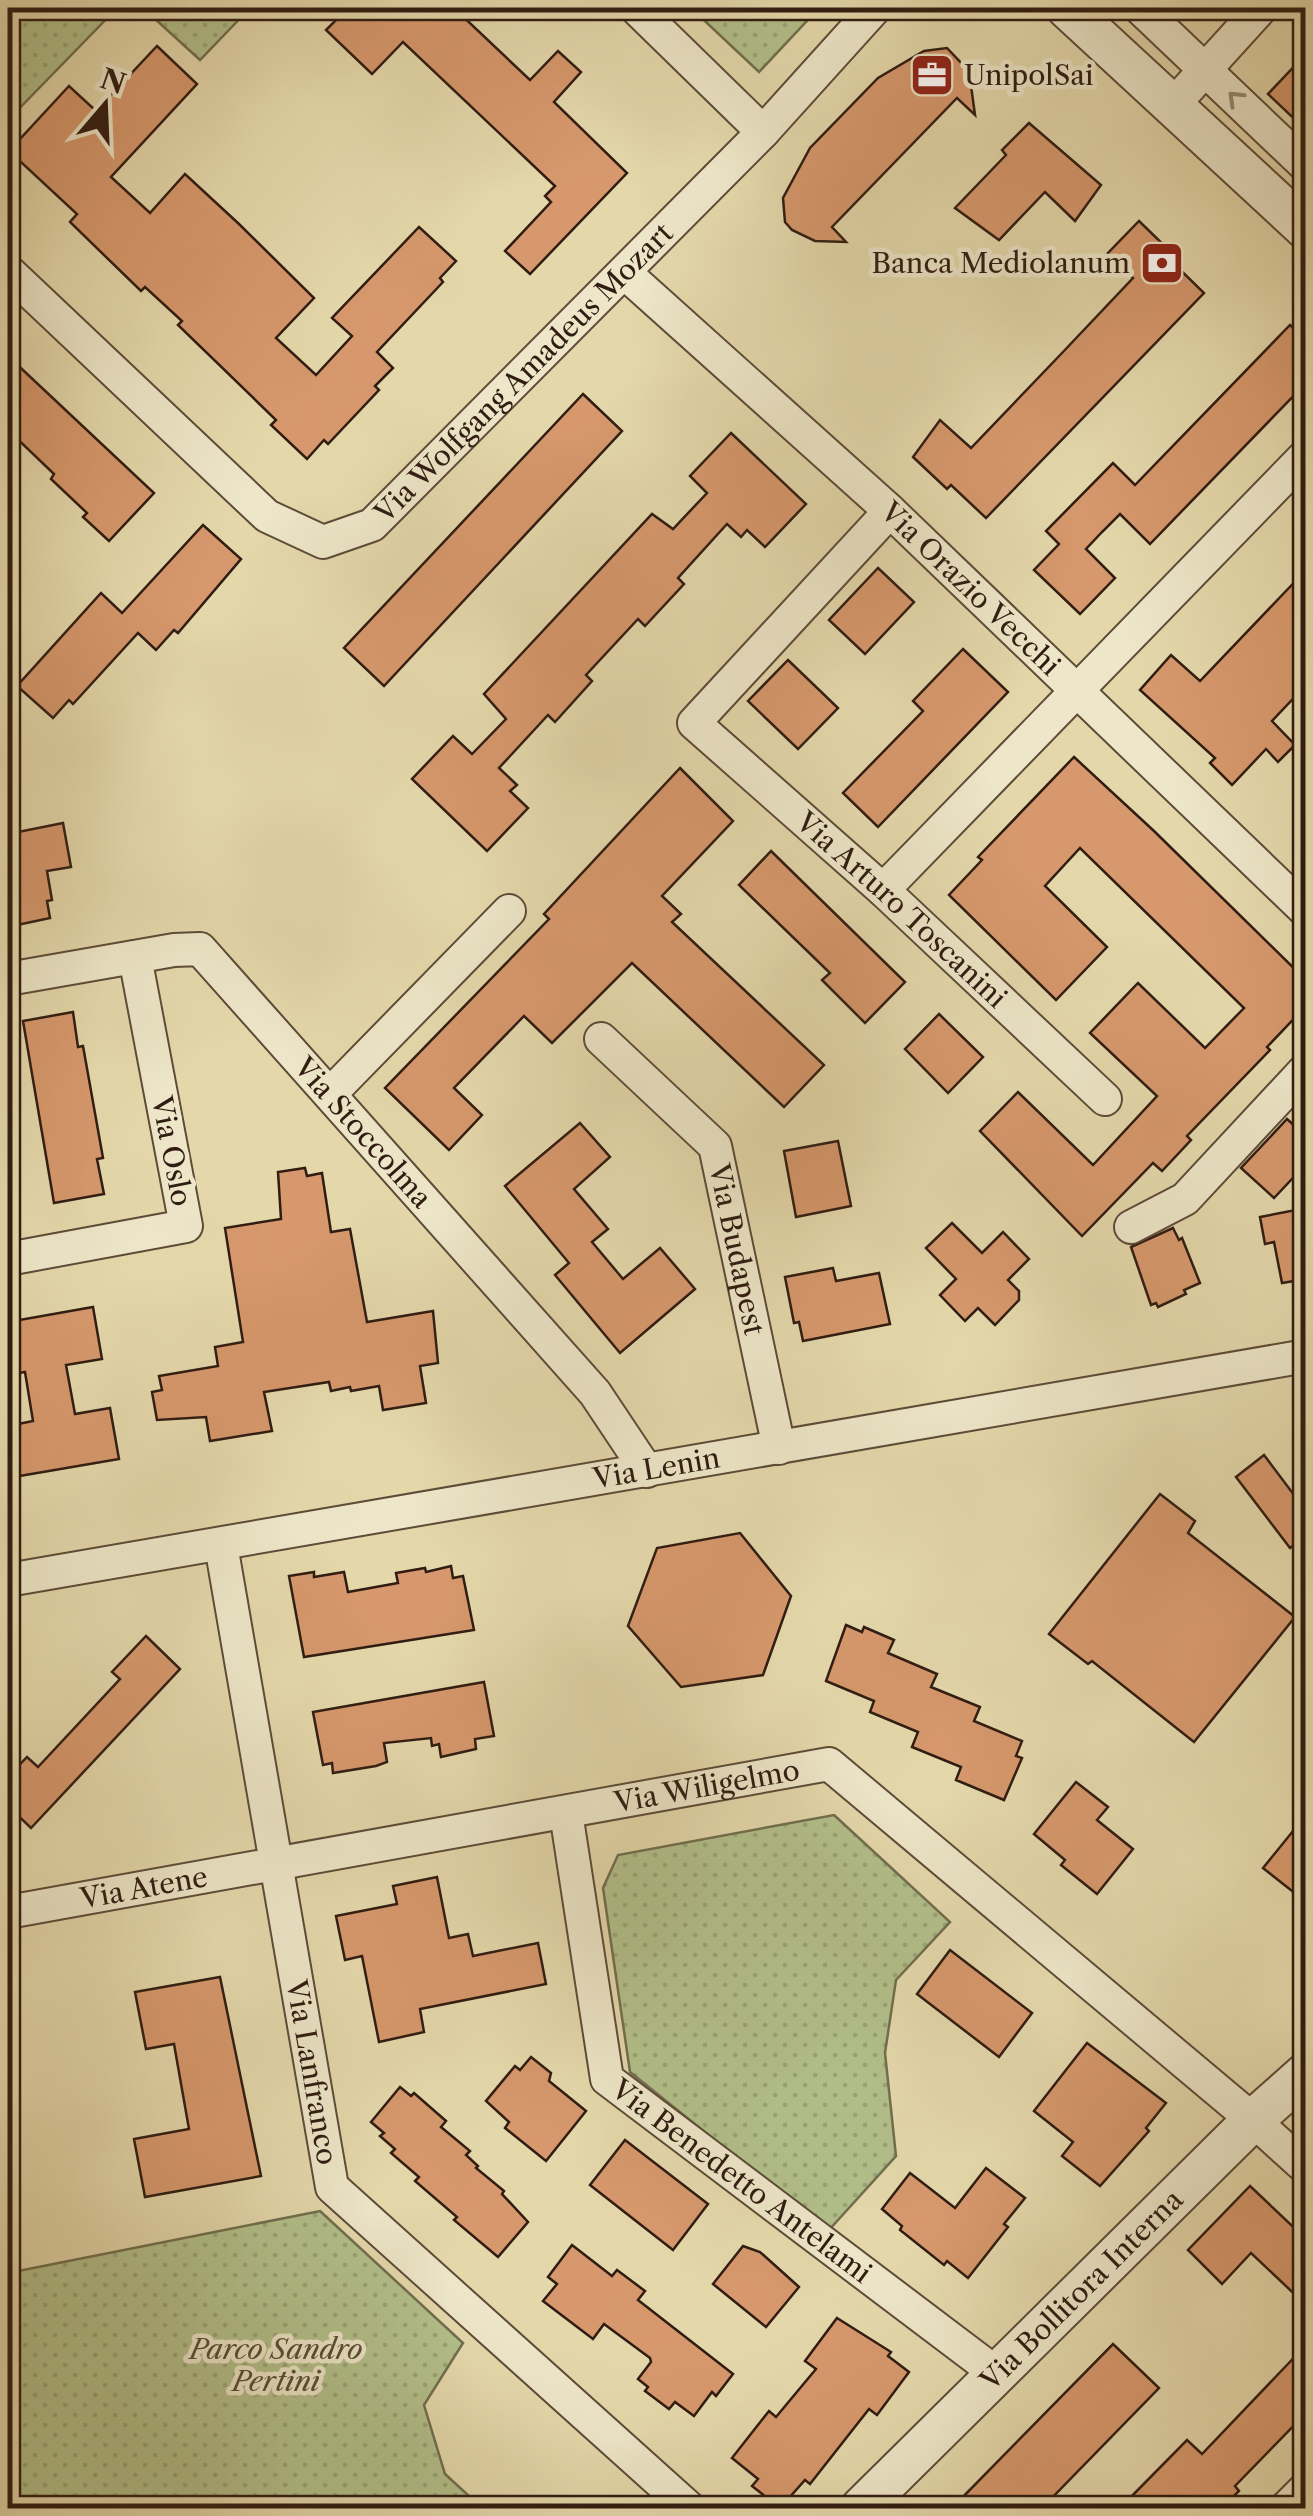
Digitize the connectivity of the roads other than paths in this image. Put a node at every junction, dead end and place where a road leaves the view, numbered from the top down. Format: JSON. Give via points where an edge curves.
{"nodes":[{"id":1,"x":636,"y":8,"type":"edge"},
{"id":2,"x":875,"y":8,"type":"edge"},
{"id":3,"x":1066,"y":8,"type":"edge"},
{"id":4,"x":1140,"y":8,"type":"edge"},
{"id":5,"x":1261,"y":8,"type":"edge"},
{"id":6,"x":1204,"y":70,"type":"junction"},
{"id":7,"x":1174,"y":104,"type":"junction"},
{"id":8,"x":764,"y":132,"type":"junction"},
{"id":9,"x":1306,"y":166,"type":"edge"},
{"id":10,"x":1306,"y":229,"type":"edge"},
{"id":11,"x":8,"y":271,"type":"edge"},
{"id":12,"x":625,"y":274,"type":"junction"},
{"id":13,"x":1306,"y":456,"type":"edge"},
{"id":14,"x":890,"y":511,"type":"junction"},
{"id":15,"x":1077,"y":689,"type":"junction"},
{"id":16,"x":883,"y":890,"type":"junction"},
{"id":17,"x":509,"y":911,"type":"dead end"},
{"id":18,"x":1306,"y":911,"type":"edge"},
{"id":19,"x":135,"y":958,"type":"junction"},
{"id":20,"x":8,"y":979,"type":"edge"},
{"id":21,"x":602,"y":1039,"type":"dead end"},
{"id":22,"x":1306,"y":1069,"type":"edge"},
{"id":23,"x":330,"y":1093,"type":"junction"},
{"id":24,"x":1105,"y":1099,"type":"dead end"},
{"id":25,"x":1132,"y":1227,"type":"dead end"},
{"id":26,"x":8,"y":1259,"type":"edge"},
{"id":27,"x":1306,"y":1356,"type":"edge"},
{"id":28,"x":779,"y":1448,"type":"junction"},
{"id":29,"x":648,"y":1471,"type":"junction"},
{"id":30,"x":221,"y":1545,"type":"junction"},
{"id":31,"x":8,"y":1580,"type":"edge"},
{"id":32,"x":566,"y":1813,"type":"junction"},
{"id":33,"x":278,"y":1864,"type":"junction"},
{"id":34,"x":8,"y":1912,"type":"edge"},
{"id":35,"x":1306,"y":2073,"type":"edge"},
{"id":36,"x":1253,"y":2120,"type":"junction"},
{"id":37,"x":1306,"y":2168,"type":"edge"},
{"id":38,"x":996,"y":2373,"type":"junction"},
{"id":39,"x":1306,"y":2488,"type":"edge"},
{"id":40,"x":689,"y":2508,"type":"edge"},
{"id":41,"x":861,"y":2508,"type":"edge"},
{"id":42,"x":1286,"y":2508,"type":"edge"}],
"edges":[{"from":1,"to":8,"type":"street"},
{"from":2,"to":8,"type":"street","name":"Via Wolfgang Amadeus Mozart"},
{"from":3,"to":7,"type":"street"},
{"from":4,"to":6,"type":"street"},
{"from":5,"to":6,"type":"street"},
{"from":6,"to":7,"type":"street"},
{"from":9,"to":6,"type":"street","one_way":true},
{"from":7,"to":10,"type":"street"},
{"from":8,"to":12,"type":"street","name":"Via Wolfgang Amadeus Mozart"},
{"from":11,"to":12,"type":"street","name":"Via Wolfgang Amadeus Mozart","via":[[267,516],[323,542],[372,524]]},
{"from":12,"to":14,"type":"street","name":"Via Orazio Vecchi"},
{"from":13,"to":15,"type":"street"},
{"from":14,"to":15,"type":"street","name":"Via Orazio Vecchi"},
{"from":14,"to":16,"type":"street","name":"Via Arturo Toscanini","via":[[694,723]]},
{"from":15,"to":16,"type":"street"},
{"from":15,"to":18,"type":"street","name":"Via Orazio Vecchi"},
{"from":16,"to":24,"type":"street","name":"Via Arturo Toscanini"},
{"from":17,"to":23,"type":"street"},
{"from":19,"to":20,"type":"street","name":"Via Stoccolma"},
{"from":19,"to":23,"type":"street","name":"Via Stoccolma","via":[[200,949]]},
{"from":19,"to":26,"type":"street","name":"Via Oslo","via":[[186,1226]]},
{"from":21,"to":28,"type":"street","name":"Via Budapest","via":[[715,1146]]},
{"from":22,"to":25,"type":"street","via":[[1184,1198]]},
{"from":23,"to":29,"type":"street","name":"Via Stoccolma","via":[[595,1394]]},
{"from":27,"to":28,"type":"street","name":"Via Lenin"},
{"from":28,"to":29,"type":"street","name":"Via Lenin"},
{"from":29,"to":30,"type":"street","name":"Via Lenin"},
{"from":30,"to":31,"type":"street","name":"Via Lenin"},
{"from":30,"to":33,"type":"street","name":"Via Lanfranco"},
{"from":32,"to":33,"type":"street","name":"Via Wiligelmo"},
{"from":32,"to":36,"type":"street","name":"Via Wiligelmo","via":[[829,1764]]},
{"from":32,"to":38,"type":"street","name":"Via Benedetto Antelami","via":[[607,2080]]},
{"from":33,"to":34,"type":"street","name":"Via Atene"},
{"from":33,"to":40,"type":"street","name":"Via Lanfranco","via":[[332,2187]]},
{"from":35,"to":36,"type":"street","name":"Via Bollitora Interna"},
{"from":36,"to":37,"type":"street"},
{"from":36,"to":38,"type":"street","name":"Via Bollitora Interna"},
{"from":38,"to":41,"type":"street","name":"Via Bollitora Interna"},
{"from":39,"to":42,"type":"street"}]}
